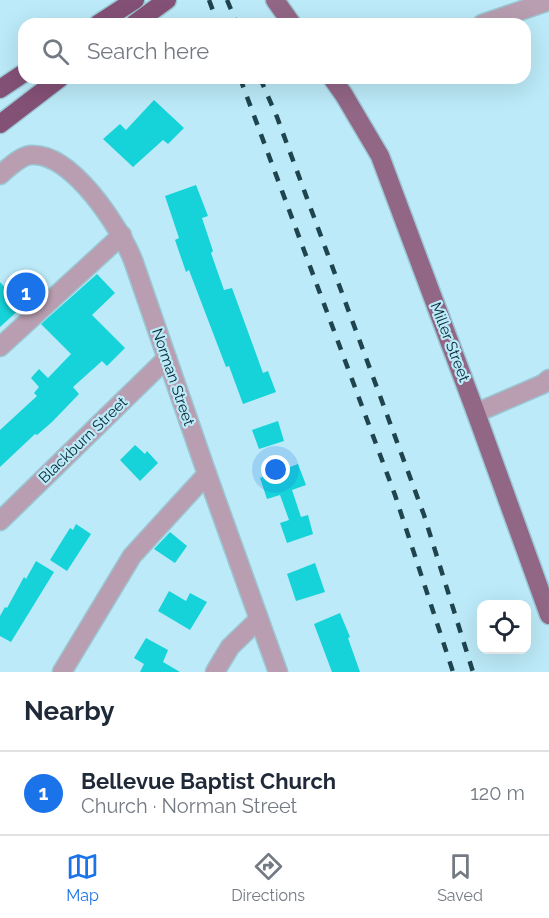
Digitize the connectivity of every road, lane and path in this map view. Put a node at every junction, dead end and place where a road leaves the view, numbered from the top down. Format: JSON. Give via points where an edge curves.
{"nodes":[{"id":1,"x":135,"y":0,"type":"edge"},
{"id":2,"x":274,"y":0,"type":"edge"},
{"id":3,"x":549,"y":0,"type":"edge"},
{"id":4,"x":164,"y":2,"type":"edge"},
{"id":5,"x":107,"y":18,"type":"edge"},
{"id":6,"x":142,"y":18,"type":"edge"},
{"id":7,"x":288,"y":18,"type":"edge"},
{"id":8,"x":499,"y":18,"type":"edge"},
{"id":9,"x":18,"y":77,"type":"edge"},
{"id":10,"x":52,"y":84,"type":"edge"},
{"id":11,"x":336,"y":84,"type":"edge"},
{"id":12,"x":0,"y":89,"type":"edge"},
{"id":13,"x":0,"y":124,"type":"edge"},
{"id":14,"x":0,"y":175,"type":"edge"},
{"id":15,"x":122,"y":235,"type":"junction"},
{"id":16,"x":0,"y":347,"type":"edge"},
{"id":17,"x":167,"y":358,"type":"junction"},
{"id":18,"x":549,"y":379,"type":"edge"},
{"id":19,"x":476,"y":412,"type":"junction"},
{"id":20,"x":207,"y":474,"type":"junction"},
{"id":21,"x":0,"y":521,"type":"edge"},
{"id":22,"x":549,"y":615,"type":"edge"},
{"id":23,"x":259,"y":619,"type":"junction"},
{"id":24,"x":62,"y":672,"type":"edge"},
{"id":25,"x":215,"y":672,"type":"edge"},
{"id":26,"x":278,"y":672,"type":"edge"}],
"edges":[{"from":1,"to":5,"type":"highway"},
{"from":2,"to":7,"type":"main road"},
{"from":3,"to":8,"type":"street"},
{"from":4,"to":6,"type":"highway"},
{"from":9,"to":12,"type":"highway"},
{"from":10,"to":13,"type":"highway"},
{"from":11,"to":19,"type":"main road","name":"Miller Street","via":[[380,156]]},
{"from":14,"to":15,"type":"street","name":"Norman Street","via":[[30,155],[46,157],[65,168],[99,200]]},
{"from":15,"to":16,"type":"street"},
{"from":15,"to":17,"type":"street","name":"Norman Street"},
{"from":17,"to":20,"type":"street","name":"Norman Street"},
{"from":17,"to":21,"type":"street","name":"Blackburn Street"},
{"from":18,"to":19,"type":"street"},
{"from":19,"to":22,"type":"main road","name":"Miller Street"},
{"from":20,"to":23,"type":"street","name":"Norman Street"},
{"from":20,"to":24,"type":"street","via":[[132,556]]},
{"from":23,"to":25,"type":"street","via":[[230,647]]},
{"from":23,"to":26,"type":"street","name":"Norman Street"}]}
